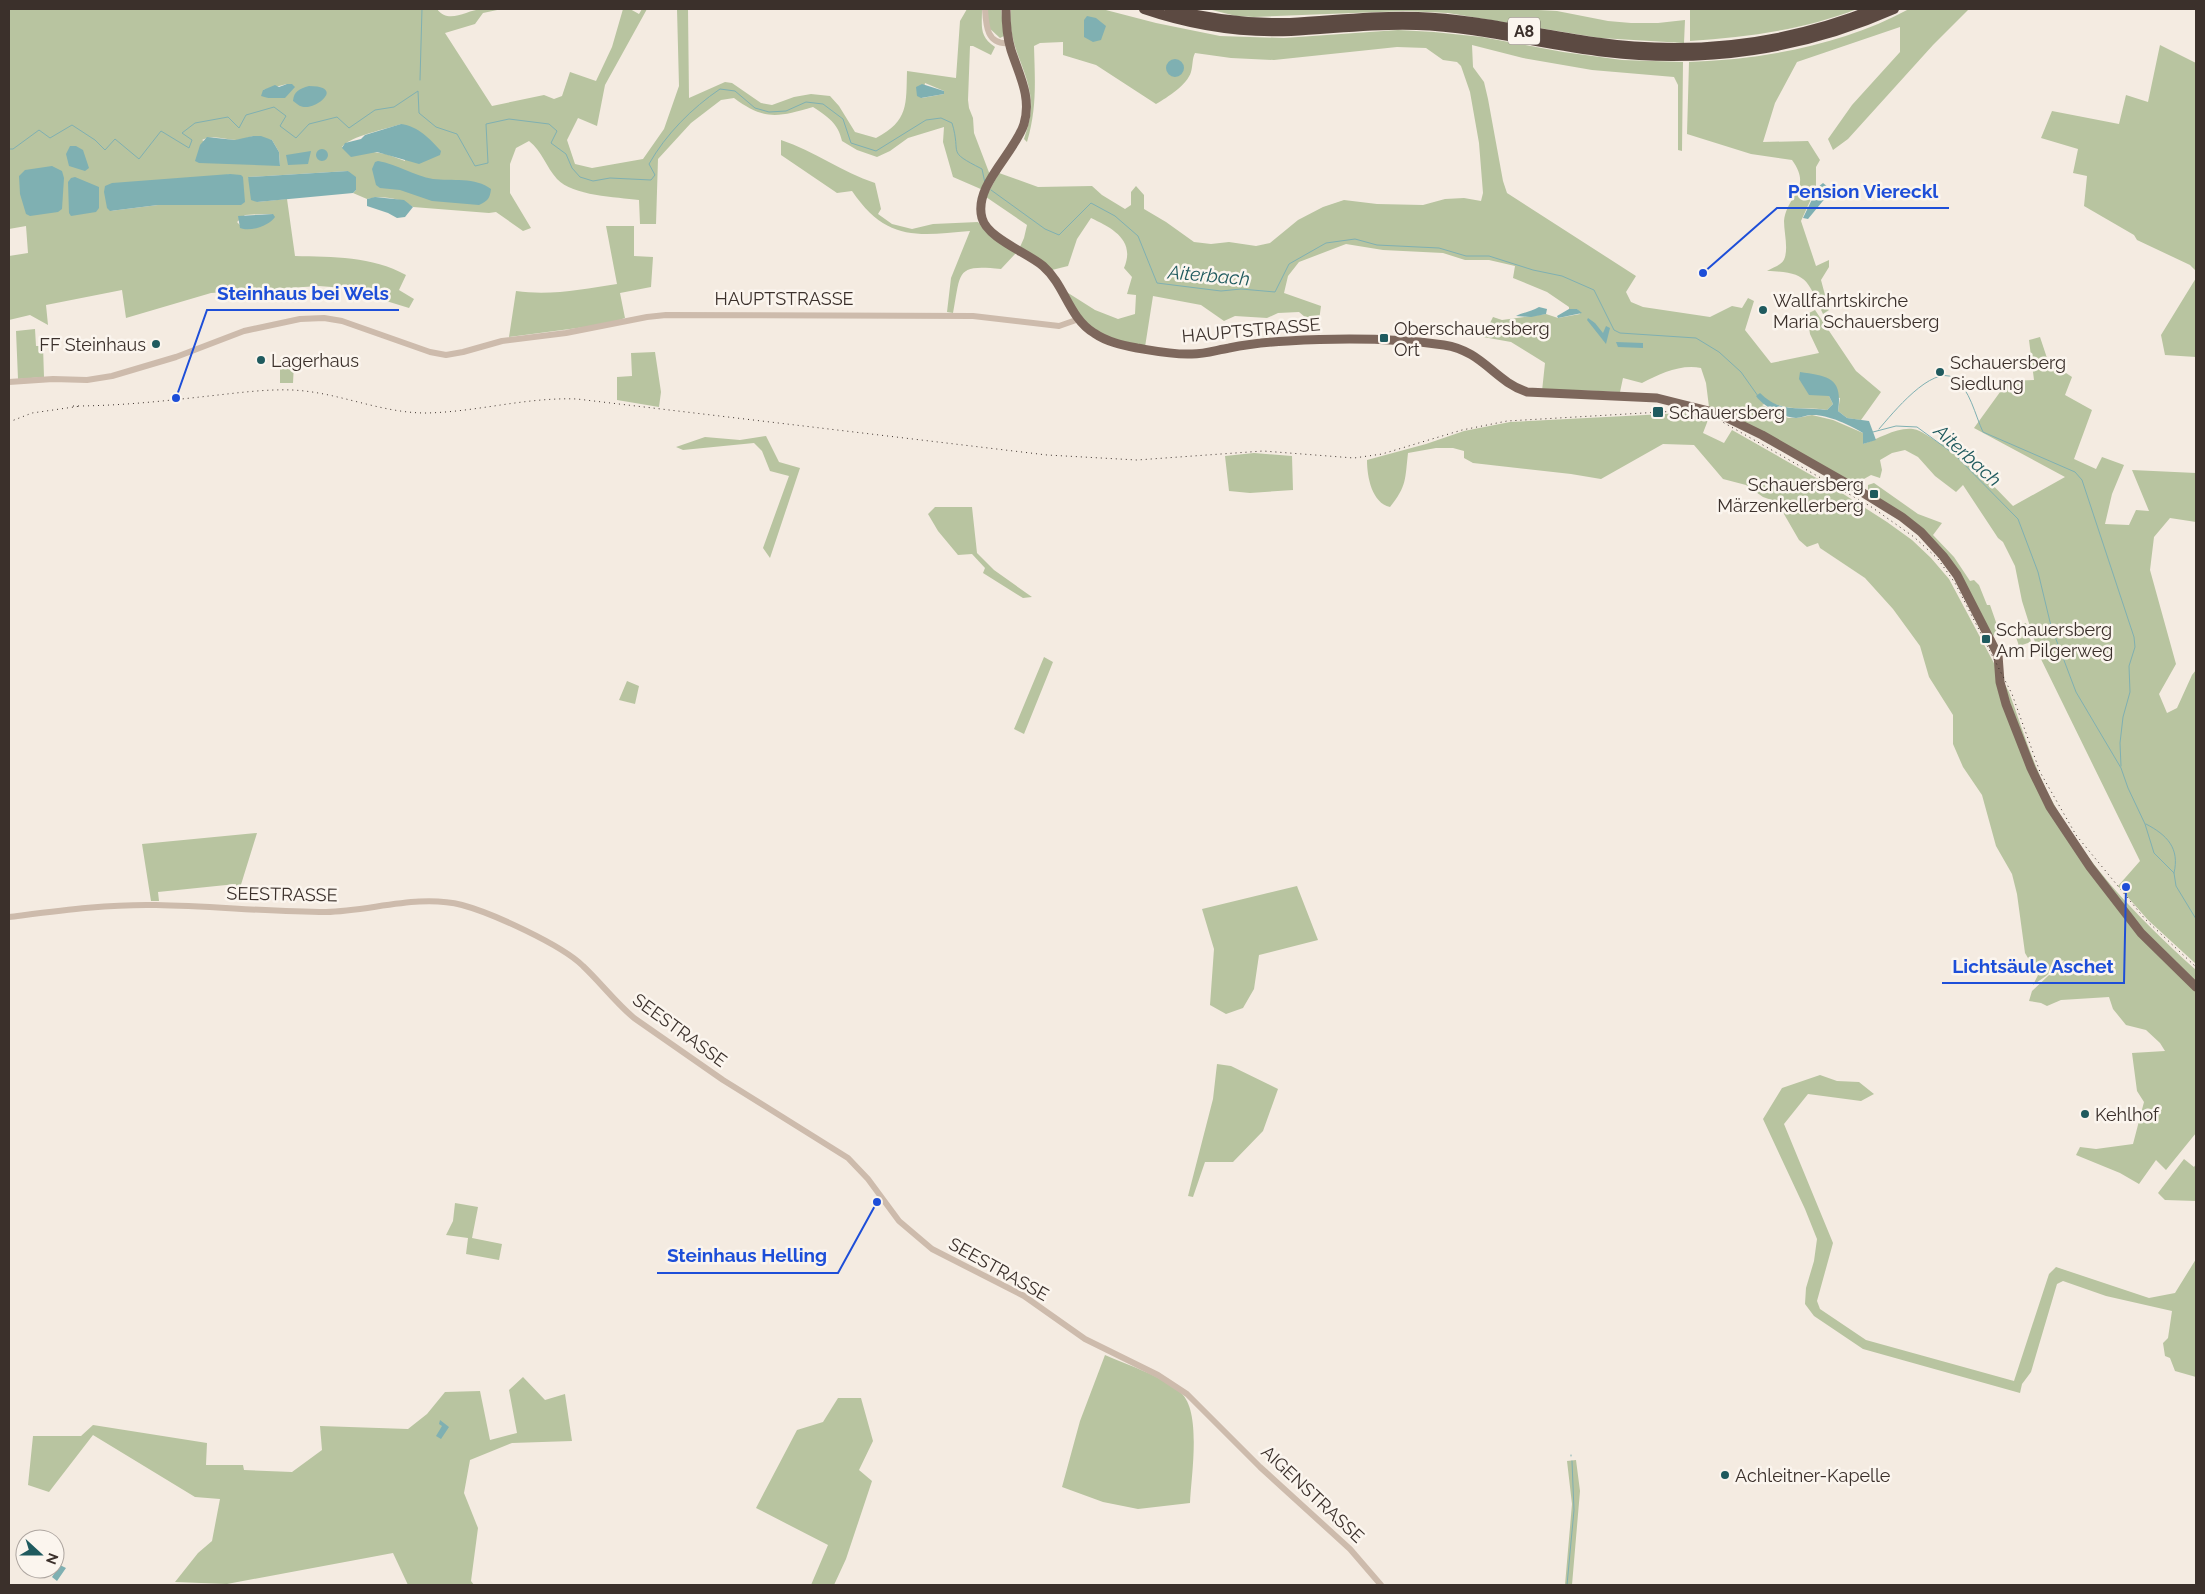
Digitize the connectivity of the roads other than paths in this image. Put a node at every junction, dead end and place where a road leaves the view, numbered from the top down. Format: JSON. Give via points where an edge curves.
{"nodes":[{"id":1,"x":985,"y":9,"type":"edge"},
{"id":2,"x":1006,"y":9,"type":"edge"},
{"id":3,"x":1144,"y":9,"type":"edge"},
{"id":4,"x":1170,"y":9,"type":"edge"},
{"id":5,"x":1874,"y":9,"type":"edge"},
{"id":6,"x":1894,"y":9,"type":"edge"},
{"id":7,"x":1009,"y":43,"type":"junction"},
{"id":8,"x":1079,"y":319,"type":"junction"},
{"id":9,"x":9,"y":382,"type":"edge"},
{"id":10,"x":9,"y":917,"type":"edge"},
{"id":11,"x":2196,"y":987,"type":"edge"},
{"id":12,"x":1221,"y":1428,"type":"joint"},
{"id":13,"x":1381,"y":1585,"type":"edge"}],
"edges":[{"from":1,"to":7,"type":"street","via":[[990,37],[999,43]]},
{"from":2,"to":7,"type":"main road"},
{"from":3,"to":6,"type":"highway","number":"A8","via":[[1193,23],[1231,29],[1289,31],[1370,25],[1432,25],[1606,52],[1667,56],[1729,54],[1785,45],[1838,31]]},
{"from":4,"to":5,"type":"highway","number":"A8","via":[[1209,18],[1267,23],[1386,16],[1433,17],[1593,42],[1675,48],[1716,47],[1773,39],[1835,24]]},
{"from":7,"to":8,"type":"main road","via":[[1025,87],[1026,112],[1018,138],[984,194],[981,212],[986,227],[1047,270]]},
{"from":8,"to":9,"type":"street","name":"HAUPTSTRASSE","via":[[1060,326],[965,316],[673,314],[502,341],[446,355],[342,321],[313,318],[244,331],[176,357],[112,376],[87,380]]},
{"from":8,"to":11,"type":"main road","name":"HAUPTSTRASSE","via":[[1107,340],[1126,346],[1185,354],[1264,343],[1316,340],[1372,340],[1454,347],[1474,356],[1522,390],[1651,397],[1717,413],[1860,491],[1921,532],[1957,575],[1998,655],[2006,704],[2050,807],[2090,867],[2141,933]]},
{"from":10,"to":12,"type":"street","name":"SEESTRASSE","via":[[155,905],[327,912],[431,902],[462,905],[481,911],[567,953],[634,1018],[723,1080],[848,1158],[899,1221],[932,1249],[1024,1296],[1098,1347],[1173,1383]]},
{"from":12,"to":13,"type":"street","name":"AIGENSTRASSE","via":[[1350,1549]]}]}
